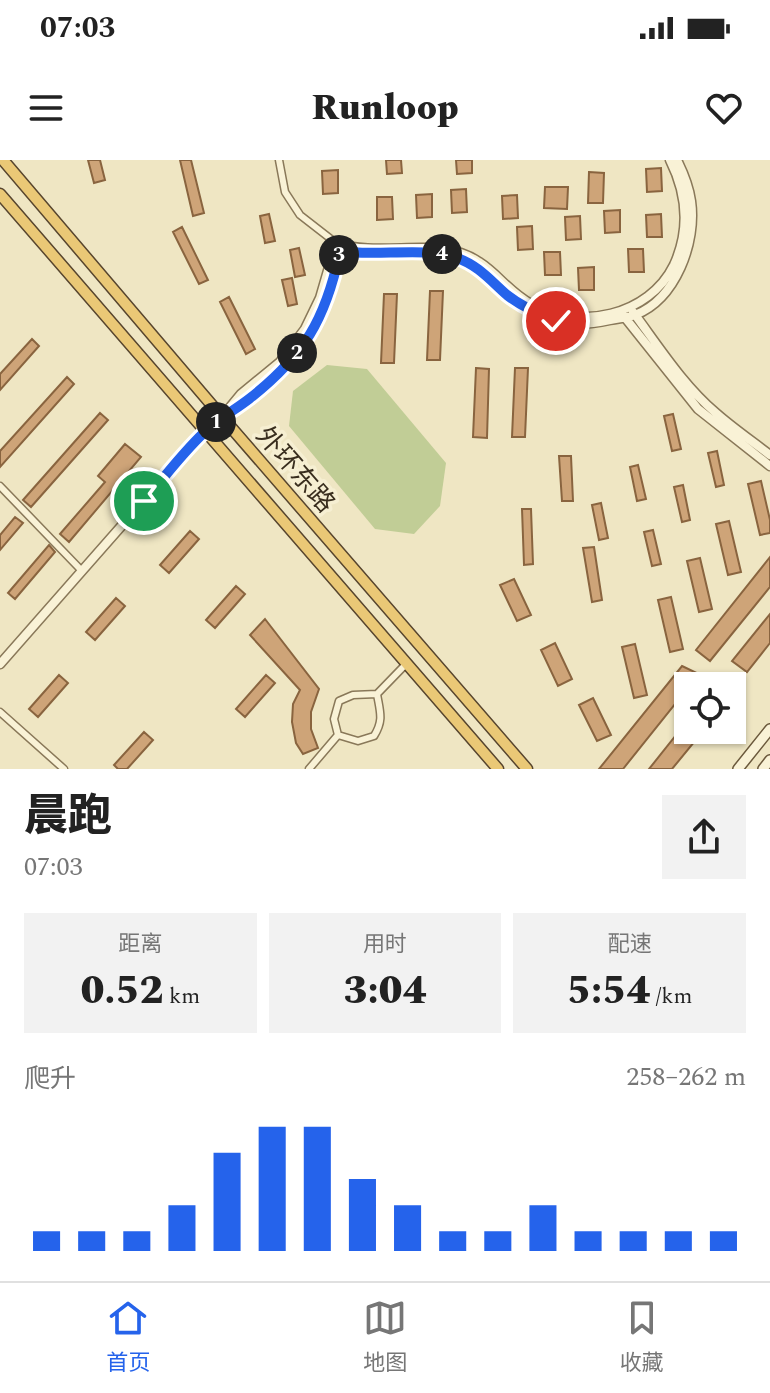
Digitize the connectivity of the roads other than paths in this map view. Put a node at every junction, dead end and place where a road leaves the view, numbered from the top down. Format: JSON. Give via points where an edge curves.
{"nodes":[{"id":1,"x":3,"y":160,"type":"edge"},
{"id":2,"x":279,"y":160,"type":"edge"},
{"id":3,"x":670,"y":160,"type":"edge"},
{"id":4,"x":677,"y":160,"type":"edge"},
{"id":5,"x":0,"y":194,"type":"edge"},
{"id":6,"x":338,"y":247,"type":"junction"},
{"id":7,"x":633,"y":311,"type":"junction"},
{"id":8,"x":622,"y":314,"type":"junction"},
{"id":9,"x":222,"y":417,"type":"junction"},
{"id":10,"x":205,"y":431,"type":"junction"},
{"id":11,"x":770,"y":455,"type":"edge"},
{"id":12,"x":770,"y":466,"type":"edge"},
{"id":13,"x":0,"y":486,"type":"edge"},
{"id":14,"x":82,"y":571,"type":"junction"},
{"id":15,"x":407,"y":663,"type":"junction"},
{"id":16,"x":0,"y":664,"type":"edge"},
{"id":17,"x":377,"y":694,"type":"junction"},
{"id":18,"x":0,"y":712,"type":"edge"},
{"id":19,"x":770,"y":729,"type":"edge"},
{"id":20,"x":338,"y":735,"type":"junction"},
{"id":21,"x":770,"y":760,"type":"edge"},
{"id":22,"x":64,"y":769,"type":"edge"},
{"id":23,"x":309,"y":769,"type":"edge"},
{"id":24,"x":498,"y":769,"type":"edge"},
{"id":25,"x":527,"y":769,"type":"edge"},
{"id":26,"x":738,"y":769,"type":"edge"},
{"id":27,"x":763,"y":769,"type":"edge"}],
"edges":[{"from":1,"to":9,"type":"highway","name":"外环东路"},
{"from":2,"to":6,"type":"street","via":[[285,192],[300,215]]},
{"from":3,"to":7,"type":"street","via":[[684,201],[681,249],[663,282]]},
{"from":4,"to":7,"type":"street","via":[[691,201],[687,251],[670,286],[658,299]]},
{"from":5,"to":10,"type":"highway","name":"外环东路"},
{"from":6,"to":8,"type":"street","via":[[441,248],[479,262],[533,306],[577,318]]},
{"from":6,"to":9,"type":"street","via":[[328,300],[312,333],[286,368]]},
{"from":7,"to":8,"type":"street"},
{"from":7,"to":11,"type":"street","via":[[701,399]]},
{"from":8,"to":12,"type":"street","via":[[698,409]]},
{"from":9,"to":10,"type":"street"},
{"from":9,"to":25,"type":"highway","name":"外环东路"},
{"from":10,"to":14,"type":"street"},
{"from":10,"to":15,"type":"highway","name":"外环东路"},
{"from":13,"to":14,"type":"street"},
{"from":14,"to":16,"type":"street"},
{"from":15,"to":17,"type":"street"},
{"from":15,"to":24,"type":"highway","name":"外环东路"},
{"from":17,"to":20,"type":"street","via":[[339,701],[334,719]]},
{"from":17,"to":20,"type":"street","via":[[381,714],[374,736],[358,741]]},
{"from":18,"to":22,"type":"street"},
{"from":19,"to":26,"type":"main road"},
{"from":20,"to":23,"type":"street"},
{"from":21,"to":27,"type":"main road"}]}
